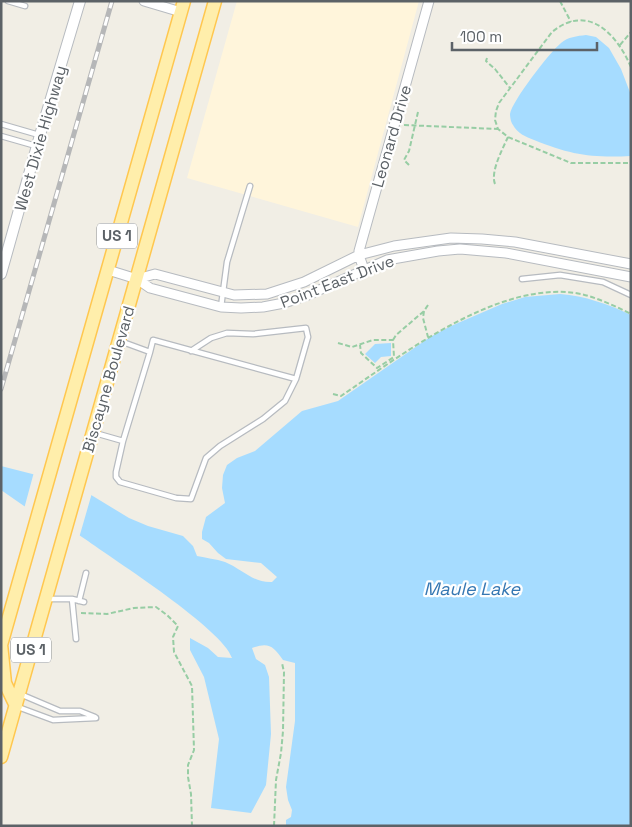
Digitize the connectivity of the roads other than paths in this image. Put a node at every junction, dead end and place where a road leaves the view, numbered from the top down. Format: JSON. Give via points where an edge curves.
{"nodes":[{"id":1,"x":8,"y":1,"type":"edge"},
{"id":2,"x":80,"y":1,"type":"edge"},
{"id":3,"x":144,"y":1,"type":"edge"},
{"id":4,"x":216,"y":1,"type":"edge"},
{"id":5,"x":429,"y":1,"type":"edge"},
{"id":6,"x":25,"y":6,"type":"dead end"},
{"id":7,"x":182,"y":6,"type":"edge"},
{"id":8,"x":1,"y":124,"type":"edge"},
{"id":9,"x":40,"y":135,"type":"junction"},
{"id":10,"x":1,"y":136,"type":"edge"},
{"id":11,"x":37,"y":146,"type":"junction"},
{"id":12,"x":250,"y":186,"type":"dead end"},
{"id":13,"x":436,"y":239,"type":"junction"},
{"id":14,"x":539,"y":247,"type":"junction"},
{"id":15,"x":438,"y":250,"type":"junction"},
{"id":16,"x":359,"y":255,"type":"junction"},
{"id":17,"x":537,"y":259,"type":"junction"},
{"id":18,"x":627,"y":263,"type":"edge"},
{"id":19,"x":108,"y":270,"type":"junction"},
{"id":20,"x":364,"y":270,"type":"junction"},
{"id":21,"x":600,"y":271,"type":"junction"},
{"id":22,"x":1,"y":274,"type":"edge"},
{"id":23,"x":626,"y":276,"type":"edge"},
{"id":24,"x":137,"y":278,"type":"junction"},
{"id":25,"x":522,"y":279,"type":"dead end"},
{"id":26,"x":603,"y":282,"type":"junction"},
{"id":27,"x":224,"y":293,"type":"junction"},
{"id":28,"x":631,"y":295,"type":"edge"},
{"id":29,"x":221,"y":307,"type":"junction"},
{"id":30,"x":119,"y":341,"type":"junction"},
{"id":31,"x":190,"y":351,"type":"junction"},
{"id":32,"x":150,"y":352,"type":"junction"},
{"id":33,"x":296,"y":379,"type":"junction"},
{"id":34,"x":93,"y":432,"type":"junction"},
{"id":35,"x":123,"y":441,"type":"junction"},
{"id":36,"x":86,"y":573,"type":"dead end"},
{"id":37,"x":46,"y":599,"type":"junction"},
{"id":38,"x":72,"y":599,"type":"junction"},
{"id":39,"x":76,"y":639,"type":"dead end"},
{"id":40,"x":1,"y":644,"type":"edge"},
{"id":41,"x":17,"y":700,"type":"junction"},
{"id":42,"x":1,"y":757,"type":"edge"}],
"edges":[{"from":1,"to":6,"type":"lane"},
{"from":2,"to":9,"type":"street","name":"West Dixie Highway"},
{"from":3,"to":7,"type":"street"},
{"from":4,"to":24,"type":"main road","name":"Biscayne Boulevard","number":"US 1"},
{"from":5,"to":16,"type":"street","name":"Leonard Drive"},
{"from":7,"to":19,"type":"main road","name":"Biscayne Boulevard","number":"US 1"},
{"from":8,"to":9,"type":"lane"},
{"from":9,"to":11,"type":"street","name":"West Dixie Highway"},
{"from":10,"to":11,"type":"lane"},
{"from":11,"to":22,"type":"street","name":"West Dixie Highway"},
{"from":12,"to":27,"type":"lane","via":[[227,262]]},
{"from":13,"to":14,"type":"street","name":"Point East Drive","via":[[489,239]]},
{"from":13,"to":15,"type":"lane"},
{"from":13,"to":16,"type":"street","name":"Point East Drive"},
{"from":14,"to":17,"type":"lane"},
{"from":14,"to":18,"type":"street","name":"Point East Drive"},
{"from":15,"to":17,"type":"street","name":"Point East Drive","via":[[481,250]]},
{"from":15,"to":20,"type":"street","name":"Point East Drive","via":[[405,256]]},
{"from":16,"to":20,"type":"street"},
{"from":16,"to":27,"type":"street","name":"Point East Drive","via":[[286,289],[246,296]]},
{"from":17,"to":21,"type":"street","name":"Point East Drive"},
{"from":18,"to":23,"type":"lane"},
{"from":19,"to":24,"type":"street","name":"Point East Drive"},
{"from":19,"to":40,"type":"main road","name":"Biscayne Boulevard","number":"US 1"},
{"from":20,"to":29,"type":"street","name":"Point East Drive","via":[[284,303],[262,307]]},
{"from":21,"to":23,"type":"street","name":"Point East Drive"},
{"from":21,"to":26,"type":"lane"},
{"from":24,"to":27,"type":"street","name":"Point East Drive","via":[[155,274]]},
{"from":24,"to":29,"type":"street","name":"Point East Drive","via":[[150,288]]},
{"from":24,"to":30,"type":"main road","name":"Biscayne Boulevard","number":"US 1"},
{"from":25,"to":26,"type":"lane","via":[[560,275]]},
{"from":26,"to":28,"type":"lane"},
{"from":27,"to":29,"type":"lane"},
{"from":30,"to":32,"type":"lane"},
{"from":30,"to":34,"type":"main road","name":"Biscayne Boulevard","number":"US 1"},
{"from":31,"to":32,"type":"lane","via":[[154,340]]},
{"from":31,"to":33,"type":"lane"},
{"from":31,"to":33,"type":"lane","via":[[211,338],[227,333],[254,334],[306,328],[308,337]]},
{"from":32,"to":35,"type":"lane"},
{"from":33,"to":35,"type":"lane","via":[[285,401],[263,420],[206,458],[190,499],[120,482],[116,472]]},
{"from":34,"to":35,"type":"lane"},
{"from":34,"to":37,"type":"main road","name":"Biscayne Boulevard","number":"US 1"},
{"from":36,"to":38,"type":"lane","via":[[81,601]]},
{"from":37,"to":38,"type":"lane"},
{"from":37,"to":41,"type":"main road","name":"Biscayne Boulevard","number":"US 1"},
{"from":38,"to":39,"type":"lane"},
{"from":40,"to":41,"type":"main road","via":[[5,683]]},
{"from":41,"to":41,"type":"lane","via":[[53,720],[96,718],[80,711]]},
{"from":41,"to":42,"type":"main road","name":"Biscayne Boulevard","number":"US 1"}]}
